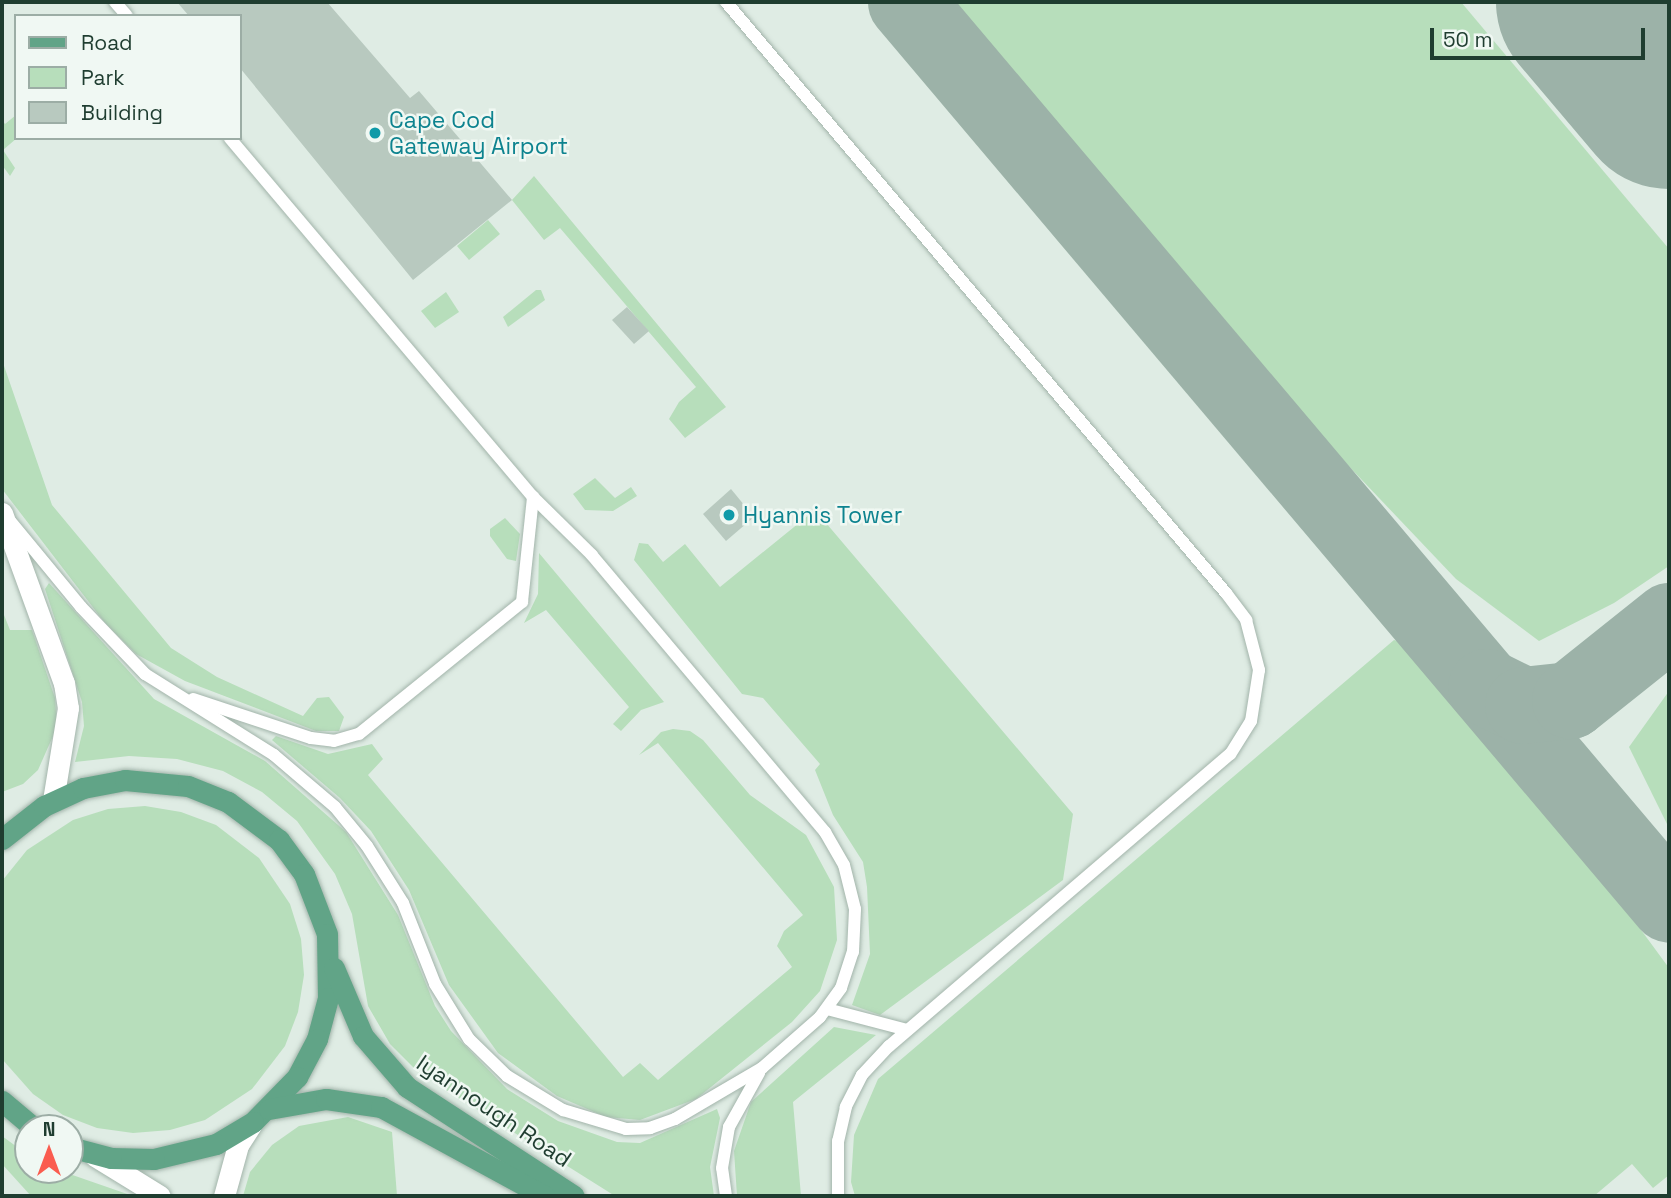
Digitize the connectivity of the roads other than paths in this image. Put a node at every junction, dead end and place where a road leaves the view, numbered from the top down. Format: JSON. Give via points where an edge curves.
{"nodes":[{"id":1,"x":726,"y":2,"type":"edge"},
{"id":2,"x":232,"y":140,"type":"edge"},
{"id":3,"x":533,"y":498,"type":"junction"},
{"id":4,"x":2,"y":512,"type":"edge"},
{"id":5,"x":173,"y":693,"type":"junction"},
{"id":6,"x":53,"y":801,"type":"junction"},
{"id":7,"x":2,"y":816,"type":"edge"},
{"id":8,"x":26,"y":818,"type":"junction"},
{"id":9,"x":2,"y":839,"type":"edge"},
{"id":10,"x":330,"y":955,"type":"junction"},
{"id":11,"x":827,"y":1009,"type":"junction"},
{"id":12,"x":907,"y":1030,"type":"junction"},
{"id":13,"x":762,"y":1068,"type":"junction"},
{"id":14,"x":2,"y":1101,"type":"edge"},
{"id":15,"x":17,"y":1114,"type":"edge"},
{"id":16,"x":261,"y":1116,"type":"junction"},
{"id":17,"x":84,"y":1151,"type":"edge"},
{"id":18,"x":91,"y":1153,"type":"junction"},
{"id":19,"x":160,"y":1196,"type":"edge"},
{"id":20,"x":223,"y":1196,"type":"edge"},
{"id":21,"x":544,"y":1196,"type":"edge"},
{"id":22,"x":574,"y":1196,"type":"edge"},
{"id":23,"x":726,"y":1196,"type":"edge"},
{"id":24,"x":838,"y":1196,"type":"edge"}],
"edges":[{"from":1,"to":12,"type":"lane","via":[[1226,593],[1253,637],[1259,689],[1251,721],[1230,754]]},
{"from":2,"to":3,"type":"lane"},
{"from":3,"to":5,"type":"lane","via":[[522,602],[359,734],[334,741],[311,738]]},
{"from":3,"to":11,"type":"lane","via":[[592,555],[825,832],[844,865],[855,909],[848,971]]},
{"from":4,"to":5,"type":"lane","via":[[81,607],[145,674]]},
{"from":4,"to":6,"type":"street","via":[[64,683],[68,708]]},
{"from":5,"to":13,"type":"lane","via":[[274,755],[352,825],[403,903],[435,984],[456,1020],[492,1064],[530,1092],[579,1117],[638,1129],[675,1119]]},
{"from":6,"to":8,"type":"main road"},
{"from":6,"to":10,"type":"main road","via":[[103,783],[146,780],[188,786],[228,802],[263,826],[304,874],[321,914]]},
{"from":7,"to":8,"type":"main road"},
{"from":8,"to":9,"type":"main road"},
{"from":10,"to":16,"type":"main road","via":[[328,998],[317,1039],[297,1077]]},
{"from":10,"to":22,"type":"main road","name":"Iyannough Road","via":[[363,1036],[407,1087]]},
{"from":11,"to":12,"type":"lane"},
{"from":11,"to":13,"type":"lane"},
{"from":12,"to":24,"type":"lane","via":[[862,1075],[846,1107],[838,1140]]},
{"from":13,"to":23,"type":"lane","via":[[729,1127],[722,1168]]},
{"from":14,"to":15,"type":"main road"},
{"from":16,"to":18,"type":"main road","via":[[216,1144],[175,1156],[133,1160]]},
{"from":16,"to":20,"type":"street","via":[[238,1145]]},
{"from":16,"to":21,"type":"main road","name":"Iyannough Road","via":[[326,1098],[381,1107]]},
{"from":17,"to":18,"type":"main road"},
{"from":18,"to":19,"type":"street"}]}
